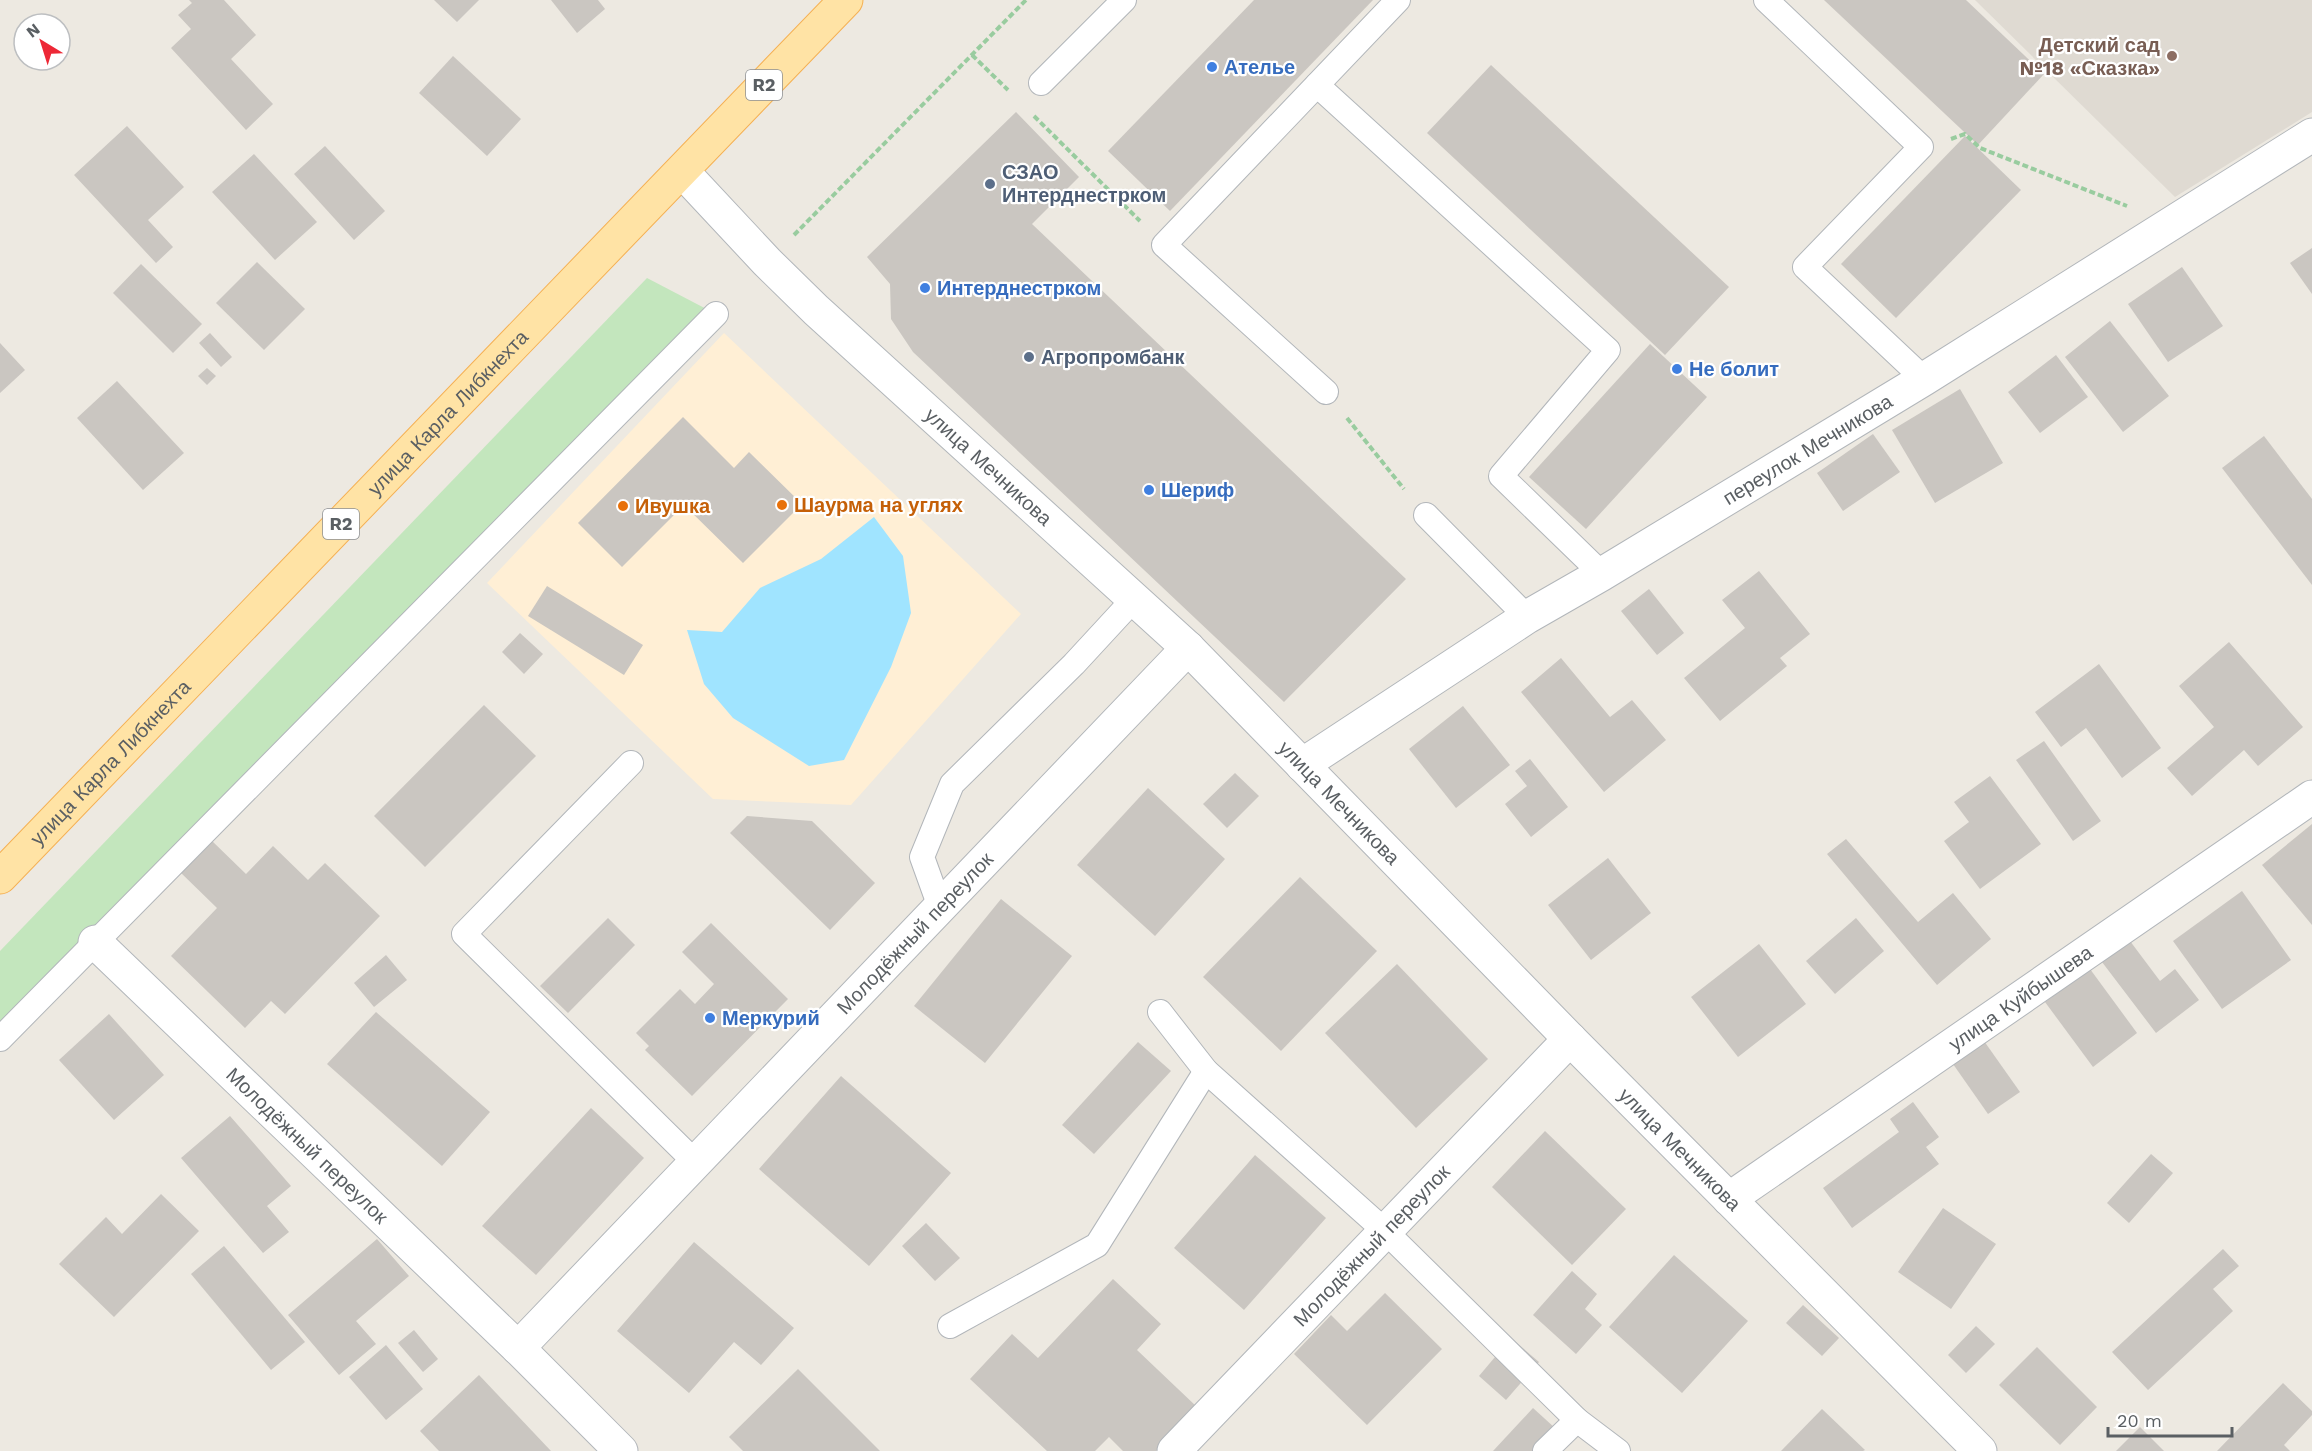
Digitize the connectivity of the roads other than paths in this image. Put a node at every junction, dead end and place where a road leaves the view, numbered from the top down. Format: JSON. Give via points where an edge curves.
{"nodes":[{"id":1,"x":846,"y":0,"type":"edge"},
{"id":2,"x":1124,"y":0,"type":"edge"},
{"id":3,"x":1398,"y":0,"type":"edge"},
{"id":4,"x":1766,"y":0,"type":"edge"},
{"id":5,"x":1041,"y":83,"type":"dead end"},
{"id":6,"x":1317,"y":85,"type":"junction"},
{"id":7,"x":2312,"y":135,"type":"edge"},
{"id":8,"x":682,"y":171,"type":"junction"},
{"id":9,"x":716,"y":314,"type":"dead end"},
{"id":10,"x":1924,"y":379,"type":"junction"},
{"id":11,"x":1326,"y":392,"type":"road end"},
{"id":12,"x":1426,"y":515,"type":"road end"},
{"id":13,"x":1602,"y":574,"type":"junction"},
{"id":14,"x":1134,"y":599,"type":"junction"},
{"id":15,"x":1527,"y":617,"type":"junction"},
{"id":16,"x":1188,"y":648,"type":"junction"},
{"id":17,"x":631,"y":763,"type":"dead end"},
{"id":18,"x":1302,"y":765,"type":"junction"},
{"id":19,"x":2312,"y":797,"type":"edge"},
{"id":20,"x":0,"y":877,"type":"edge"},
{"id":21,"x":940,"y":907,"type":"junction"},
{"id":22,"x":95,"y":942,"type":"junction"},
{"id":23,"x":1160,"y":1012,"type":"dead end"},
{"id":24,"x":0,"y":1039,"type":"edge"},
{"id":25,"x":1570,"y":1039,"type":"junction"},
{"id":26,"x":1206,"y":1071,"type":"junction"},
{"id":27,"x":696,"y":1163,"type":"junction"},
{"id":28,"x":1729,"y":1199,"type":"junction"},
{"id":29,"x":1384,"y":1231,"type":"junction"},
{"id":30,"x":950,"y":1326,"type":"dead end"},
{"id":31,"x":518,"y":1348,"type":"junction"},
{"id":32,"x":1576,"y":1420,"type":"junction"},
{"id":33,"x":621,"y":1451,"type":"edge"},
{"id":34,"x":1174,"y":1451,"type":"edge"},
{"id":35,"x":1545,"y":1451,"type":"edge"},
{"id":36,"x":1618,"y":1451,"type":"edge"},
{"id":37,"x":1980,"y":1451,"type":"edge"}],
"edges":[{"from":1,"to":8,"type":"main road","name":"улица Карла Либкнехта","number":"R2"},
{"from":2,"to":5,"type":"lane"},
{"from":3,"to":6,"type":"lane"},
{"from":4,"to":10,"type":"lane","via":[[1921,147],[1805,267]]},
{"from":6,"to":11,"type":"lane","via":[[1164,245]]},
{"from":6,"to":13,"type":"lane","via":[[1608,350],[1501,476]]},
{"from":7,"to":10,"type":"street","name":"переулок Мечникова"},
{"from":8,"to":14,"type":"street","name":"улица Мечникова","via":[[816,310]]},
{"from":8,"to":20,"type":"main road","name":"улица Карла Либкнехта","number":"R2"},
{"from":9,"to":22,"type":"lane"},
{"from":10,"to":13,"type":"street","name":"переулок Мечникова"},
{"from":12,"to":15,"type":"lane"},
{"from":13,"to":15,"type":"street","name":"переулок Мечникова"},
{"from":14,"to":16,"type":"street","name":"улица Мечникова"},
{"from":14,"to":21,"type":"lane","via":[[952,784],[922,857]]},
{"from":15,"to":18,"type":"street","name":"переулок Мечникова"},
{"from":16,"to":18,"type":"street","name":"улица Мечникова"},
{"from":16,"to":21,"type":"street","name":"Молодёжный переулок"},
{"from":17,"to":27,"type":"lane","via":[[464,934]]},
{"from":18,"to":25,"type":"street","name":"улица Мечникова"},
{"from":19,"to":28,"type":"street","name":"улица Куйбышева"},
{"from":21,"to":27,"type":"street","name":"Молодёжный переулок"},
{"from":22,"to":24,"type":"lane"},
{"from":22,"to":31,"type":"street","name":"Молодёжный переулок"},
{"from":23,"to":26,"type":"lane"},
{"from":25,"to":28,"type":"street","name":"улица Мечникова"},
{"from":25,"to":29,"type":"street","name":"Молодёжный переулок"},
{"from":26,"to":29,"type":"lane"},
{"from":26,"to":30,"type":"lane","via":[[1097,1245]]},
{"from":27,"to":31,"type":"street","name":"Молодёжный переулок"},
{"from":28,"to":37,"type":"street","name":"улица Мечникова"},
{"from":29,"to":32,"type":"lane"},
{"from":29,"to":34,"type":"street","name":"Молодёжный переулок"},
{"from":31,"to":33,"type":"street","name":"Молодёжный переулок"},
{"from":32,"to":35,"type":"lane"},
{"from":32,"to":36,"type":"lane"}]}
